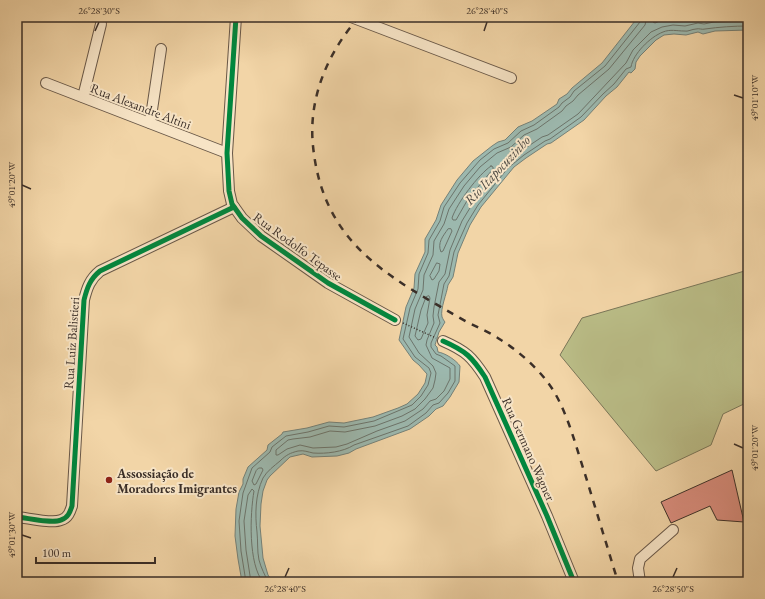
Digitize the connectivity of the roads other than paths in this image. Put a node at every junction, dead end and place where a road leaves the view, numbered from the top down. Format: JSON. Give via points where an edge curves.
{"nodes":[{"id":1,"x":236,"y":17,"type":"edge"},
{"id":2,"x":351,"y":17,"type":"edge"},
{"id":3,"x":102,"y":24,"type":"dead end"},
{"id":4,"x":161,"y":49,"type":"dead end"},
{"id":5,"x":511,"y":78,"type":"dead end"},
{"id":6,"x":46,"y":83,"type":"dead end"},
{"id":7,"x":82,"y":97,"type":"junction"},
{"id":8,"x":150,"y":123,"type":"junction"},
{"id":9,"x":228,"y":153,"type":"junction"},
{"id":10,"x":234,"y":207,"type":"junction"},
{"id":11,"x":395,"y":320,"type":"road end"},
{"id":12,"x":444,"y":341,"type":"road end"},
{"id":13,"x":17,"y":517,"type":"edge"},
{"id":14,"x":673,"y":530,"type":"dead end"},
{"id":15,"x":574,"y":582,"type":"edge"},
{"id":16,"x":640,"y":582,"type":"edge"}],
"edges":[{"from":1,"to":9,"type":"street","name":"Rua Rodolfo Tepasse"},
{"from":2,"to":5,"type":"street"},
{"from":3,"to":7,"type":"street"},
{"from":4,"to":8,"type":"street"},
{"from":6,"to":7,"type":"street","name":"Rua Alexandre Altini"},
{"from":7,"to":8,"type":"street","name":"Rua Alexandre Altini"},
{"from":8,"to":9,"type":"street","name":"Rua Alexandre Altini"},
{"from":9,"to":10,"type":"street","name":"Rua Rodolfo Tepasse","via":[[229,190]]},
{"from":10,"to":11,"type":"street","name":"Rua Rodolfo Tepasse","via":[[261,236],[328,283]]},
{"from":10,"to":13,"type":"street","name":"Rua Luiz Balistieri","via":[[100,271],[93,277],[86,288],[84,300],[72,506],[66,518],[61,521]]},
{"from":12,"to":15,"type":"street","name":"Rua Germano Wagner","via":[[474,360],[485,377]]},
{"from":14,"to":16,"type":"street","via":[[640,559]]}]}
